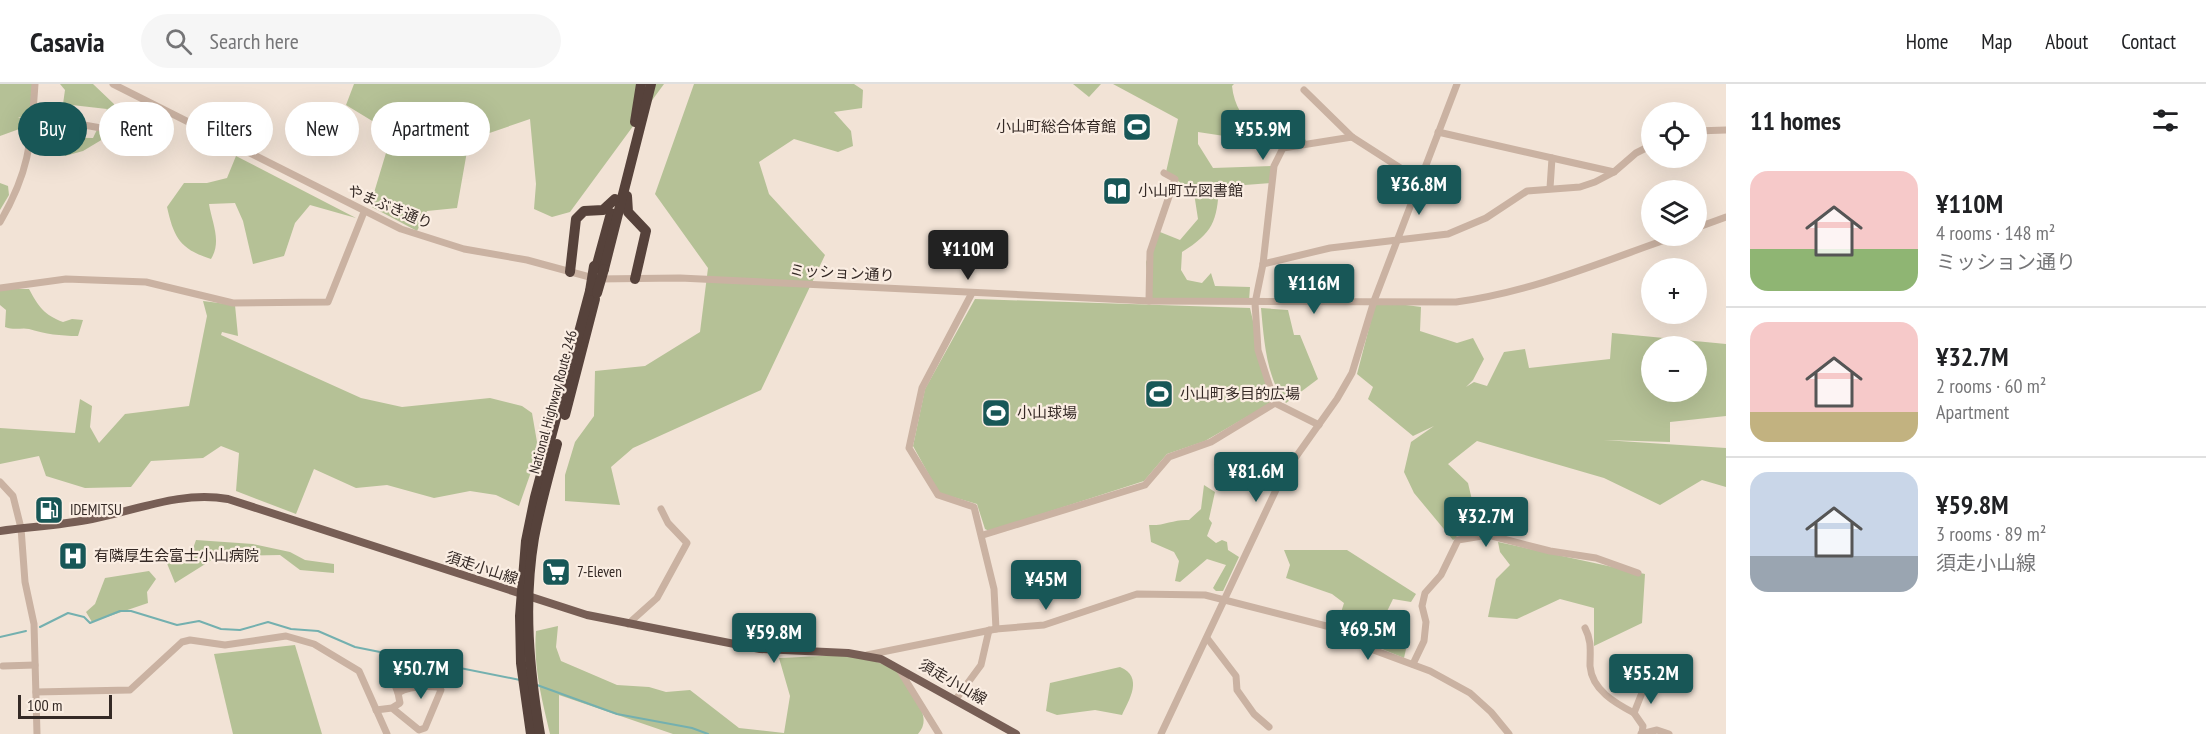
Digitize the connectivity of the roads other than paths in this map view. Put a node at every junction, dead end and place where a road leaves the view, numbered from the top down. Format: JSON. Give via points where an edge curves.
{"nodes":[{"id":1,"x":35,"y":84,"type":"edge"},
{"id":2,"x":113,"y":84,"type":"edge"},
{"id":3,"x":641,"y":84,"type":"edge"},
{"id":4,"x":651,"y":84,"type":"edge"},
{"id":5,"x":1457,"y":84,"type":"edge"},
{"id":6,"x":1304,"y":90,"type":"dead end"},
{"id":7,"x":34,"y":102,"type":"edge"},
{"id":8,"x":1726,"y":130,"type":"edge"},
{"id":9,"x":1707,"y":131,"type":"edge"},
{"id":10,"x":1438,"y":132,"type":"junction"},
{"id":11,"x":1352,"y":137,"type":"junction"},
{"id":12,"x":1641,"y":150,"type":"edge"},
{"id":13,"x":29,"y":156,"type":"edge"},
{"id":14,"x":1552,"y":158,"type":"junction"},
{"id":15,"x":1614,"y":172,"type":"junction"},
{"id":16,"x":1164,"y":173,"type":"dead end"},
{"id":17,"x":628,"y":176,"type":"junction"},
{"id":18,"x":1419,"y":180,"type":"junction"},
{"id":19,"x":1550,"y":188,"type":"junction"},
{"id":20,"x":615,"y":199,"type":"junction"},
{"id":21,"x":591,"y":210,"type":"junction"},
{"id":22,"x":364,"y":212,"type":"junction"},
{"id":23,"x":1726,"y":217,"type":"edge"},
{"id":24,"x":0,"y":222,"type":"edge"},
{"id":25,"x":639,"y":222,"type":"junction"},
{"id":26,"x":1707,"y":224,"type":"edge"},
{"id":27,"x":612,"y":238,"type":"junction"},
{"id":28,"x":1395,"y":242,"type":"junction"},
{"id":29,"x":1649,"y":246,"type":"edge"},
{"id":30,"x":1263,"y":264,"type":"junction"},
{"id":31,"x":598,"y":268,"type":"junction"},
{"id":32,"x":570,"y":272,"type":"junction"},
{"id":33,"x":680,"y":278,"type":"joint"},
{"id":34,"x":635,"y":279,"type":"junction"},
{"id":35,"x":0,"y":288,"type":"edge"},
{"id":36,"x":972,"y":293,"type":"junction"},
{"id":37,"x":1149,"y":301,"type":"junction"},
{"id":38,"x":1374,"y":301,"type":"junction"},
{"id":39,"x":1255,"y":303,"type":"junction"},
{"id":40,"x":1275,"y":403,"type":"junction"},
{"id":41,"x":1318,"y":425,"type":"junction"},
{"id":42,"x":0,"y":482,"type":"edge"},
{"id":43,"x":661,"y":509,"type":"dead end"},
{"id":44,"x":21,"y":528,"type":"junction"},
{"id":45,"x":0,"y":531,"type":"edge"},
{"id":46,"x":983,"y":535,"type":"junction"},
{"id":47,"x":1638,"y":573,"type":"dead end"},
{"id":48,"x":524,"y":596,"type":"junction"},
{"id":49,"x":1224,"y":599,"type":"junction"},
{"id":50,"x":628,"y":624,"type":"junction"},
{"id":51,"x":1586,"y":628,"type":"dead end"},
{"id":52,"x":993,"y":630,"type":"junction"},
{"id":53,"x":1207,"y":638,"type":"junction"},
{"id":54,"x":867,"y":655,"type":"junction"},
{"id":55,"x":1413,"y":664,"type":"junction"},
{"id":56,"x":35,"y":665,"type":"junction"},
{"id":57,"x":3,"y":666,"type":"dead end"},
{"id":58,"x":897,"y":666,"type":"junction"},
{"id":59,"x":1651,"y":670,"type":"dead end"},
{"id":60,"x":393,"y":680,"type":"dead end"},
{"id":61,"x":528,"y":687,"type":"junction"},
{"id":62,"x":36,"y":692,"type":"junction"},
{"id":63,"x":398,"y":693,"type":"junction"},
{"id":64,"x":956,"y":699,"type":"junction"},
{"id":65,"x":392,"y":708,"type":"junction"},
{"id":66,"x":376,"y":710,"type":"junction"},
{"id":67,"x":1634,"y":713,"type":"junction"},
{"id":68,"x":1269,"y":727,"type":"dead end"},
{"id":69,"x":37,"y":734,"type":"edge"},
{"id":70,"x":387,"y":734,"type":"edge"},
{"id":71,"x":531,"y":734,"type":"edge"},
{"id":72,"x":540,"y":734,"type":"edge"},
{"id":73,"x":939,"y":734,"type":"edge"},
{"id":74,"x":1016,"y":734,"type":"edge"},
{"id":75,"x":1161,"y":734,"type":"edge"},
{"id":76,"x":1509,"y":734,"type":"edge"},
{"id":77,"x":1641,"y":734,"type":"edge"},
{"id":78,"x":1670,"y":734,"type":"edge"}],
"edges":[{"from":1,"to":7,"type":"street"},
{"from":2,"to":22,"type":"street","name":"やまぶき通り"},
{"from":3,"to":20,"type":"highway","via":[[636,120]]},
{"from":4,"to":17,"type":"highway"},
{"from":5,"to":10,"type":"street"},
{"from":6,"to":11,"type":"street"},
{"from":8,"to":9,"type":"street"},
{"from":10,"to":14,"type":"street"},
{"from":10,"to":18,"type":"street"},
{"from":11,"to":18,"type":"street"},
{"from":11,"to":30,"type":"street","via":[[1283,148],[1273,174]]},
{"from":12,"to":15,"type":"street"},
{"from":13,"to":24,"type":"street","via":[[18,190]]},
{"from":14,"to":15,"type":"street"},
{"from":14,"to":19,"type":"street"},
{"from":15,"to":19,"type":"street","via":[[1580,187]]},
{"from":16,"to":37,"type":"street","via":[[1175,179],[1150,252]]},
{"from":17,"to":25,"type":"highway","via":[[627,208]]},
{"from":17,"to":27,"type":"highway"},
{"from":18,"to":28,"type":"street"},
{"from":19,"to":28,"type":"street","via":[[1527,190],[1486,218],[1448,234]]},
{"from":20,"to":21,"type":"highway","via":[[606,208]]},
{"from":20,"to":31,"type":"highway"},
{"from":21,"to":31,"type":"highway","via":[[600,215],[603,225]]},
{"from":21,"to":32,"type":"highway","via":[[580,213],[576,219]]},
{"from":22,"to":32,"type":"street","name":"やまぶき通り","via":[[411,233],[464,249]]},
{"from":22,"to":35,"type":"street","via":[[328,302],[232,303],[146,282],[66,279]]},
{"from":23,"to":26,"type":"street"},
{"from":25,"to":27,"type":"highway","via":[[626,223]]},
{"from":25,"to":34,"type":"highway","via":[[646,231]]},
{"from":27,"to":31,"type":"highway"},
{"from":28,"to":30,"type":"street","via":[[1330,248]]},
{"from":28,"to":38,"type":"street"},
{"from":29,"to":38,"type":"street","name":"ミッション通り","via":[[1558,280],[1492,297],[1456,302]]},
{"from":30,"to":39,"type":"street"},
{"from":31,"to":48,"type":"highway","name":"National Highway Route 246","bridge":true,"via":[[535,497],[526,541]]},
{"from":32,"to":34,"type":"street","name":"やまぶき通り","via":[[597,279]]},
{"from":33,"to":34,"type":"street","name":"やまぶき通り"},
{"from":33,"to":36,"type":"street","name":"ミッション通り"},
{"from":36,"to":37,"type":"street","name":"ミッション通り"},
{"from":36,"to":46,"type":"street","via":[[922,388],[909,448],[938,495],[974,507]]},
{"from":37,"to":39,"type":"street","name":"ミッション通り"},
{"from":38,"to":39,"type":"street","name":"ミッション通り"},
{"from":38,"to":41,"type":"street","via":[[1352,373]]},
{"from":39,"to":40,"type":"street","via":[[1258,350]]},
{"from":40,"to":41,"type":"street"},
{"from":40,"to":46,"type":"street","via":[[1211,442],[1169,457],[1145,485]]},
{"from":41,"to":49,"type":"street","via":[[1283,475]]},
{"from":42,"to":44,"type":"street","via":[[13,496]]},
{"from":43,"to":50,"type":"street","via":[[687,543],[657,598]]},
{"from":44,"to":45,"type":"main road","name":"須走小山線"},
{"from":44,"to":48,"type":"main road","name":"須走小山線","via":[[88,520],[177,498],[209,495],[245,503]]},
{"from":44,"to":56,"type":"street","via":[[25,582],[34,624]]},
{"from":46,"to":52,"type":"street","via":[[994,589]]},
{"from":47,"to":55,"type":"street","via":[[1596,558],[1488,535],[1458,540],[1441,575],[1425,594],[1424,641]]},
{"from":48,"to":50,"type":"main road","name":"須走小山線"},
{"from":48,"to":61,"type":"highway","name":"National Highway Route 246"},
{"from":49,"to":52,"type":"street","via":[[1184,593],[1137,594],[1044,625]]},
{"from":49,"to":53,"type":"street"},
{"from":49,"to":55,"type":"street","via":[[1342,630],[1360,645]]},
{"from":50,"to":54,"type":"main road","name":"須走小山線","via":[[760,649]]},
{"from":51,"to":67,"type":"street","via":[[1591,640],[1590,669],[1598,686],[1611,701]]},
{"from":52,"to":54,"type":"street"},
{"from":52,"to":64,"type":"street","via":[[981,665]]},
{"from":53,"to":68,"type":"street","via":[[1236,676],[1237,690]]},
{"from":53,"to":75,"type":"street"},
{"from":54,"to":58,"type":"main road","name":"須走小山線"},
{"from":55,"to":76,"type":"street","via":[[1470,693]]},
{"from":56,"to":57,"type":"street"},
{"from":56,"to":62,"type":"street"},
{"from":58,"to":64,"type":"main road","name":"須走小山線"},
{"from":58,"to":73,"type":"street"},
{"from":59,"to":67,"type":"street"},
{"from":60,"to":63,"type":"street"},
{"from":61,"to":71,"type":"highway","name":"National Highway Route 246"},
{"from":61,"to":72,"type":"highway","name":"National Highway Route 246"},
{"from":62,"to":66,"type":"street","via":[[130,690],[182,642],[225,645],[286,636],[314,644],[359,671]]},
{"from":62,"to":69,"type":"street"},
{"from":63,"to":65,"type":"street","via":[[400,703]]},
{"from":63,"to":65,"type":"street","via":[[426,686],[441,690],[425,728],[419,730]]},
{"from":64,"to":74,"type":"main road","name":"須走小山線"},
{"from":65,"to":66,"type":"street"},
{"from":66,"to":70,"type":"street"},
{"from":67,"to":77,"type":"street","via":[[1642,726]]},
{"from":77,"to":78,"type":"street","via":[[1657,730]]}]}
